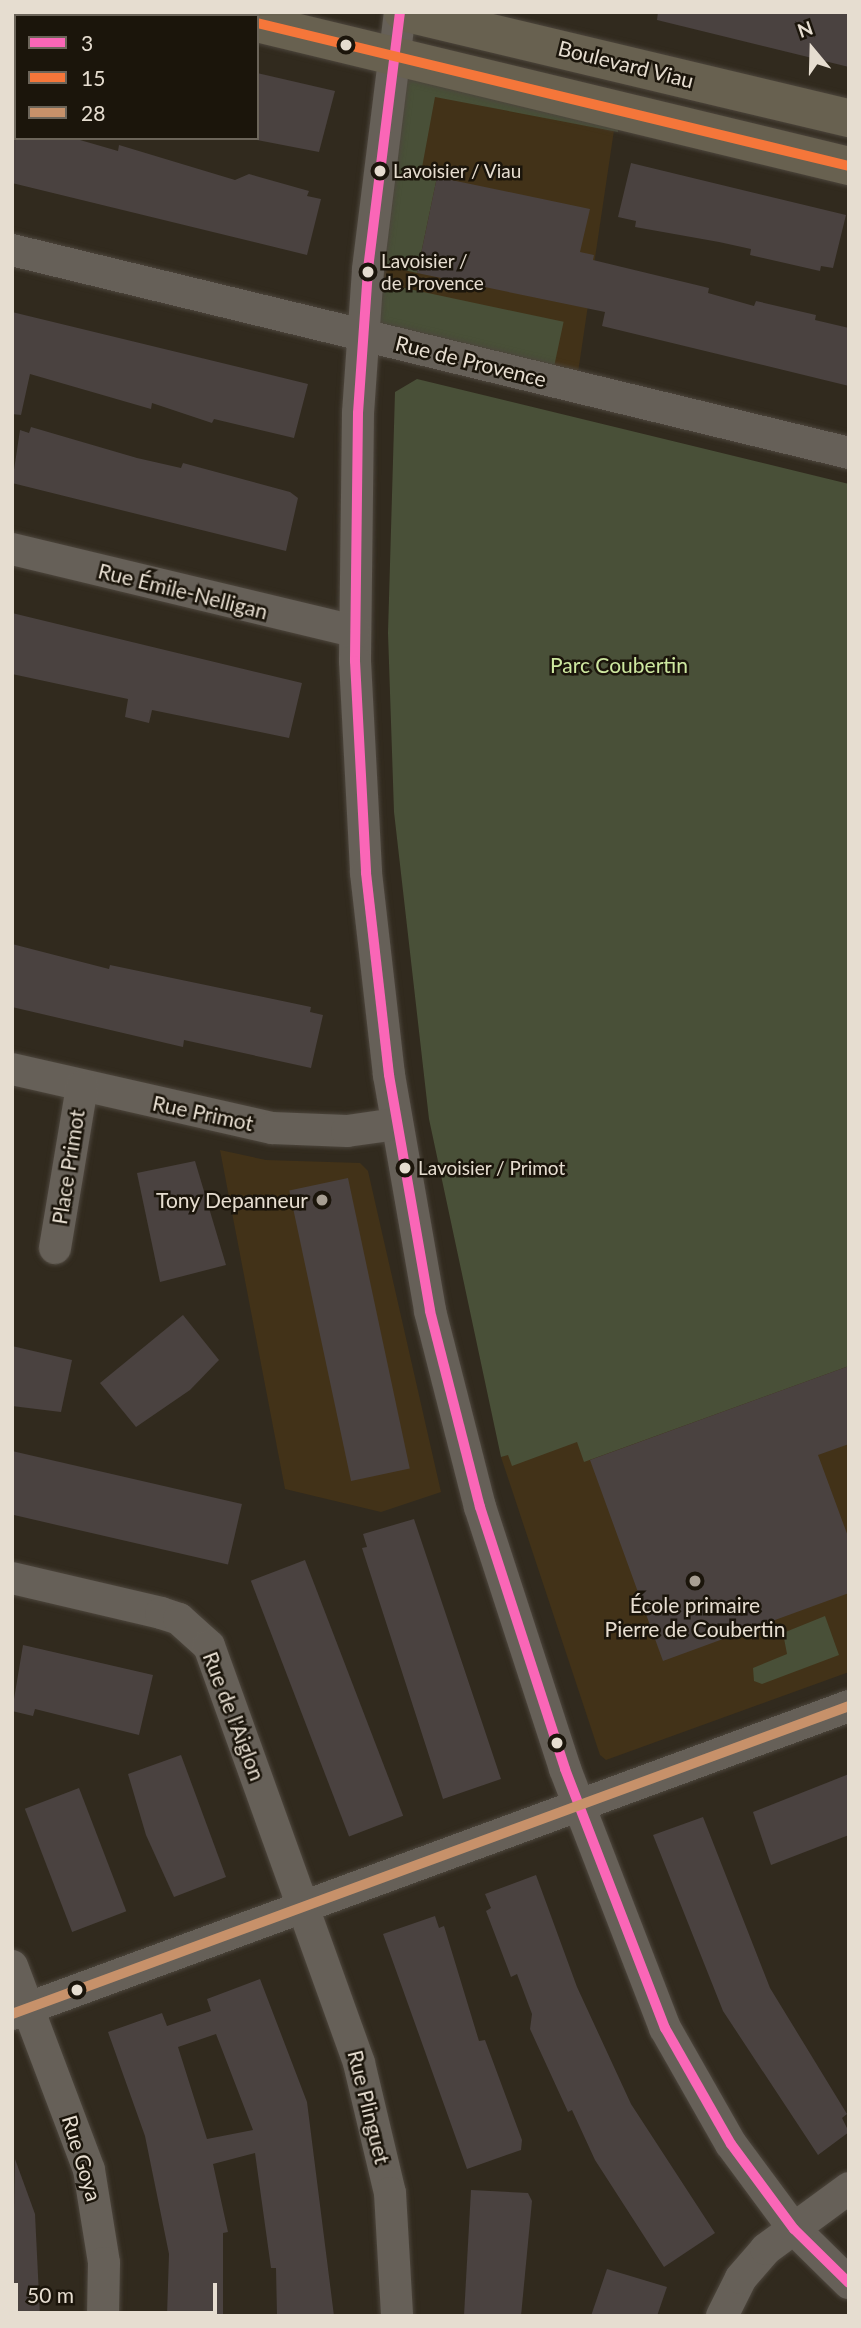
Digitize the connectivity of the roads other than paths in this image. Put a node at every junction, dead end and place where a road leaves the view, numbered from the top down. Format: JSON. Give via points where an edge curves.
{"nodes":[{"id":1,"x":401,"y":12,"type":"edge"},
{"id":2,"x":259,"y":23,"type":"edge"},
{"id":3,"x":394,"y":56,"type":"junction"},
{"id":4,"x":849,"y":118,"type":"edge"},
{"id":5,"x":849,"y":166,"type":"edge"},
{"id":6,"x":12,"y":250,"type":"edge"},
{"id":7,"x":363,"y":335,"type":"junction"},
{"id":8,"x":849,"y":453,"type":"edge"},
{"id":9,"x":12,"y":549,"type":"edge"},
{"id":10,"x":354,"y":631,"type":"junction"},
{"id":11,"x":12,"y":1069,"type":"edge"},
{"id":12,"x":82,"y":1086,"type":"junction"},
{"id":13,"x":397,"y":1124,"type":"junction"},
{"id":14,"x":55,"y":1248,"type":"dead end"},
{"id":15,"x":12,"y":1578,"type":"edge"},
{"id":16,"x":849,"y":1706,"type":"edge"},
{"id":17,"x":578,"y":1806,"type":"junction"},
{"id":18,"x":303,"y":1907,"type":"junction"},
{"id":19,"x":12,"y":1966,"type":"edge"},
{"id":20,"x":20,"y":2011,"type":"edge"},
{"id":21,"x":849,"y":2188,"type":"edge"},
{"id":22,"x":794,"y":2229,"type":"junction"},
{"id":23,"x":849,"y":2283,"type":"edge"},
{"id":24,"x":103,"y":2316,"type":"edge"},
{"id":25,"x":397,"y":2316,"type":"edge"},
{"id":26,"x":722,"y":2316,"type":"edge"}],
"edges":[{"from":1,"to":3,"type":"street"},
{"from":1,"to":4,"type":"main road","name":"Boulevard Viau"},
{"from":2,"to":3,"type":"main road"},
{"from":3,"to":5,"type":"main road"},
{"from":3,"to":7,"type":"street"},
{"from":6,"to":7,"type":"street","name":"Rue de Provence"},
{"from":7,"to":8,"type":"street","name":"Rue de Provence"},
{"from":7,"to":10,"type":"street"},
{"from":9,"to":10,"type":"street","name":"Rue Émile-Nelligan"},
{"from":10,"to":13,"type":"street","via":[[366,873]]},
{"from":11,"to":12,"type":"street","name":"Rue Primot"},
{"from":12,"to":13,"type":"street","name":"Rue Primot","via":[[272,1128],[346,1131]]},
{"from":12,"to":14,"type":"street","name":"Place Primot"},
{"from":13,"to":17,"type":"street","via":[[430,1311],[475,1490]]},
{"from":15,"to":18,"type":"street","name":"Rue de l'Aiglon","via":[[161,1613],[195,1631],[219,1669]]},
{"from":16,"to":17,"type":"street"},
{"from":17,"to":18,"type":"street"},
{"from":17,"to":22,"type":"street","via":[[665,2028],[732,2144]]},
{"from":18,"to":20,"type":"street"},
{"from":18,"to":25,"type":"street","name":"Rue Plinguet","via":[[359,2063],[376,2127],[391,2207]]},
{"from":19,"to":20,"type":"street","name":"Rue Goya"},
{"from":20,"to":24,"type":"street","name":"Rue Goya","via":[[89,2170],[104,2263]]},
{"from":21,"to":22,"type":"street"},
{"from":22,"to":23,"type":"street"},
{"from":22,"to":26,"type":"street","via":[[766,2249],[741,2278]]}]}
